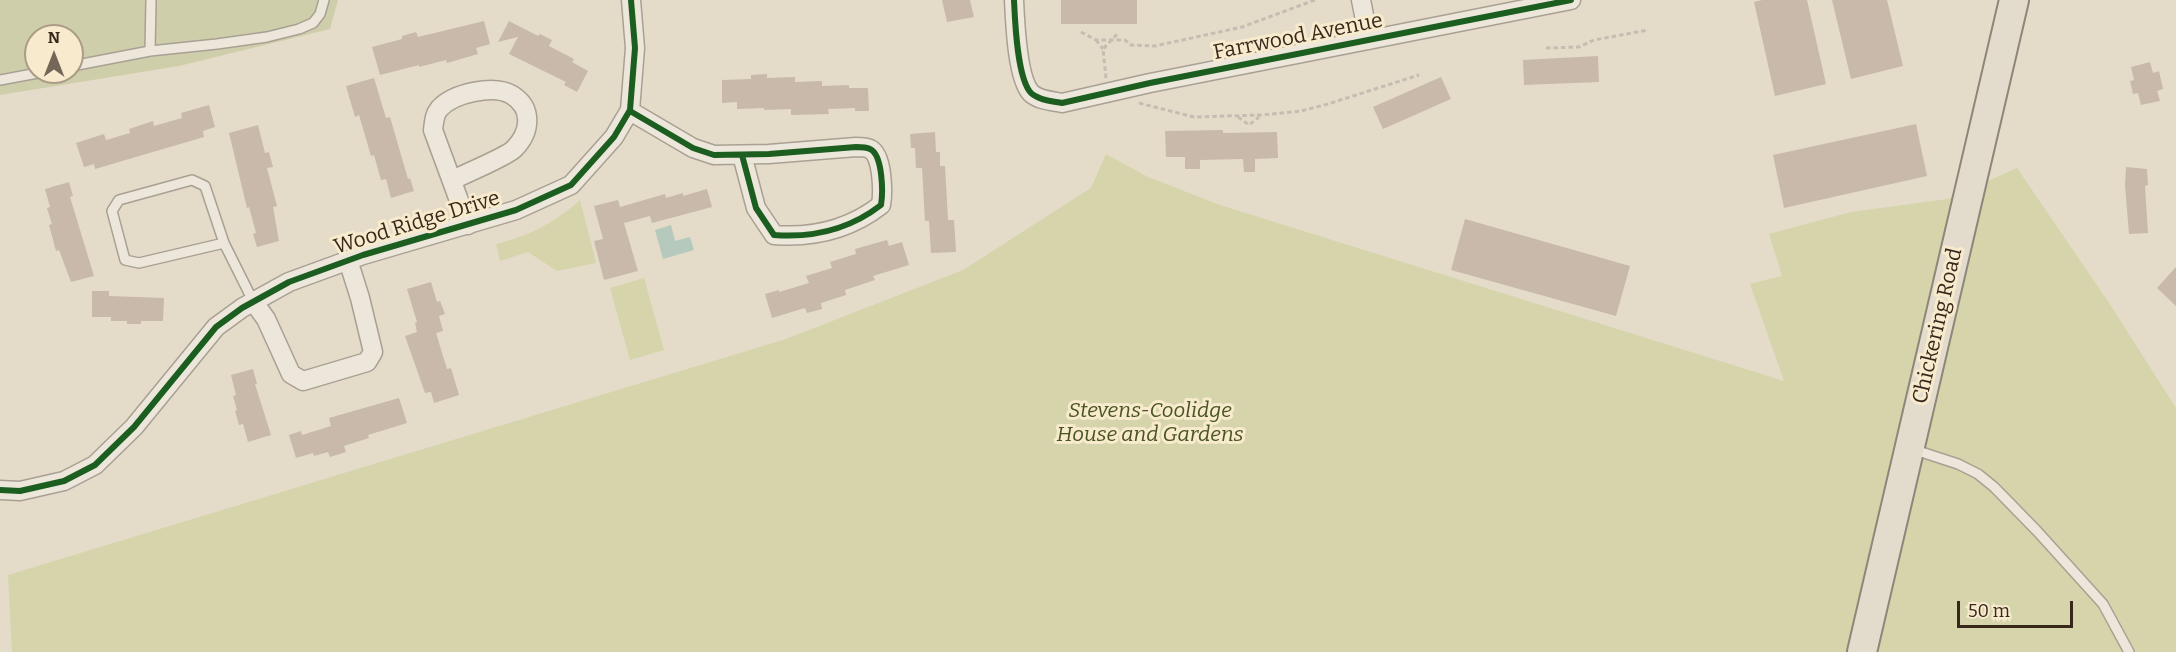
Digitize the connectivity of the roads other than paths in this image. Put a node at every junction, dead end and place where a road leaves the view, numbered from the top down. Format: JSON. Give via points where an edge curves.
{"nodes":[{"id":1,"x":151,"y":0,"type":"edge"},
{"id":2,"x":324,"y":0,"type":"edge"},
{"id":3,"x":631,"y":0,"type":"edge"},
{"id":4,"x":1014,"y":0,"type":"edge"},
{"id":5,"x":1361,"y":0,"type":"edge"},
{"id":6,"x":1571,"y":0,"type":"edge"},
{"id":7,"x":2014,"y":0,"type":"edge"},
{"id":8,"x":1370,"y":40,"type":"junction"},
{"id":9,"x":150,"y":51,"type":"junction"},
{"id":10,"x":84,"y":64,"type":"edge"},
{"id":11,"x":24,"y":76,"type":"edge"},
{"id":12,"x":0,"y":80,"type":"edge"},
{"id":13,"x":630,"y":111,"type":"junction"},
{"id":14,"x":742,"y":155,"type":"junction"},
{"id":15,"x":453,"y":180,"type":"junction"},
{"id":16,"x":468,"y":225,"type":"junction"},
{"id":17,"x":224,"y":243,"type":"junction"},
{"id":18,"x":348,"y":260,"type":"junction"},
{"id":19,"x":253,"y":301,"type":"junction"},
{"id":20,"x":1910,"y":448,"type":"junction"},
{"id":21,"x":0,"y":490,"type":"edge"},
{"id":22,"x":1862,"y":652,"type":"edge"},
{"id":23,"x":2129,"y":652,"type":"edge"}],
"edges":[{"from":1,"to":9,"type":"lane"},
{"from":2,"to":9,"type":"lane","via":[[313,23],[299,30]]},
{"from":3,"to":13,"type":"street","name":"Wood Ridge Drive","via":[[635,48]]},
{"from":4,"to":8,"type":"street","name":"Farrwood Avenue","via":[[1015,30],[1027,86],[1032,95],[1062,103]]},
{"from":5,"to":8,"type":"street"},
{"from":6,"to":8,"type":"street","name":"Farrwood Avenue"},
{"from":7,"to":20,"type":"main road","name":"Chickering Road"},
{"from":9,"to":10,"type":"lane"},
{"from":11,"to":12,"type":"lane"},
{"from":13,"to":14,"type":"street","via":[[693,148],[714,155]]},
{"from":13,"to":16,"type":"street","name":"Wood Ridge Drive","via":[[614,137],[571,184],[516,210]]},
{"from":14,"to":14,"type":"street","via":[[869,148],[879,161],[881,205],[857,221],[814,235],[774,235],[756,208]]},
{"from":15,"to":15,"type":"street","via":[[433,130],[440,108],[472,91],[512,94],[527,110],[528,119],[527,129],[514,149]]},
{"from":15,"to":16,"type":"street"},
{"from":16,"to":18,"type":"street","name":"Wood Ridge Drive"},
{"from":17,"to":17,"type":"lane","via":[[139,263],[125,260],[112,211],[119,200],[192,180],[205,186]]},
{"from":17,"to":19,"type":"lane"},
{"from":18,"to":19,"type":"street","name":"Wood Ridge Drive","via":[[288,282]]},
{"from":18,"to":19,"type":"street","via":[[373,352],[367,362],[303,381],[291,374],[266,319]]},
{"from":19,"to":21,"type":"street","name":"Wood Ridge Drive","via":[[216,327],[134,427],[95,465],[64,481],[20,491]]},
{"from":20,"to":22,"type":"main road","name":"Chickering Road"},
{"from":20,"to":23,"type":"lane","via":[[1958,464],[1994,487],[2103,604]]}]}
